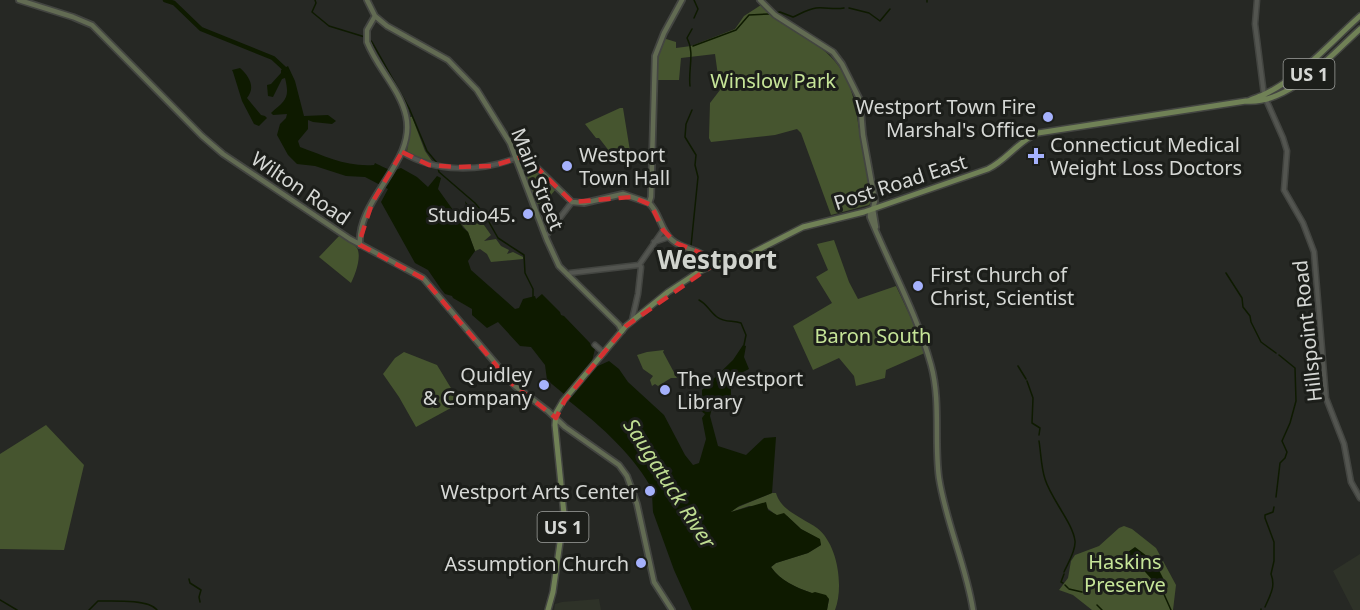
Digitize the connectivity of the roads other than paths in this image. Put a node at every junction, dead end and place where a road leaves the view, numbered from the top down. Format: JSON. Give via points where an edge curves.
{"nodes":[{"id":1,"x":19,"y":0,"type":"edge"},
{"id":2,"x":367,"y":0,"type":"edge"},
{"id":3,"x":682,"y":0,"type":"edge"},
{"id":4,"x":760,"y":0,"type":"edge"},
{"id":5,"x":1257,"y":0,"type":"edge"},
{"id":6,"x":375,"y":16,"type":"junction"},
{"id":7,"x":1360,"y":16,"type":"edge"},
{"id":8,"x":1360,"y":28,"type":"edge"},
{"id":9,"x":1289,"y":78,"type":"junction"},
{"id":10,"x":1294,"y":87,"type":"junction"},
{"id":11,"x":1265,"y":97,"type":"junction"},
{"id":12,"x":402,"y":152,"type":"junction"},
{"id":13,"x":516,"y":158,"type":"junction"},
{"id":14,"x":572,"y":202,"type":"junction"},
{"id":15,"x":649,"y":203,"type":"junction"},
{"id":16,"x":873,"y":209,"type":"junction"},
{"id":17,"x":664,"y":228,"type":"junction"},
{"id":18,"x":546,"y":236,"type":"junction"},
{"id":19,"x":669,"y":237,"type":"junction"},
{"id":20,"x":654,"y":243,"type":"junction"},
{"id":21,"x":360,"y":245,"type":"junction"},
{"id":22,"x":639,"y":265,"type":"junction"},
{"id":23,"x":713,"y":265,"type":"junction"},
{"id":24,"x":568,"y":275,"type":"junction"},
{"id":25,"x":632,"y":321,"type":"junction"},
{"id":26,"x":622,"y":331,"type":"junction"},
{"id":27,"x":595,"y":345,"type":"dead end"},
{"id":28,"x":604,"y":353,"type":"junction"},
{"id":29,"x":555,"y":418,"type":"junction"},
{"id":30,"x":1360,"y":498,"type":"edge"},
{"id":31,"x":548,"y":610,"type":"edge"},
{"id":32,"x":672,"y":610,"type":"edge"},
{"id":33,"x":973,"y":610,"type":"edge"}],
"edges":[{"from":1,"to":21,"type":"main road","name":"Wilton Road","via":[[92,25],[219,151]]},
{"from":2,"to":6,"type":"main road","name":"Main Street"},
{"from":3,"to":15,"type":"main road","via":[[655,57]]},
{"from":4,"to":16,"type":"main road","via":[[782,20],[833,52],[843,65],[859,99],[874,188]]},
{"from":5,"to":11,"type":"street","name":"Hillspoint Road","via":[[1255,24]]},
{"from":6,"to":12,"type":"main road","via":[[366,39],[405,113],[408,132]]},
{"from":6,"to":13,"type":"main road","name":"Main Street","via":[[458,68],[487,104]]},
{"from":7,"to":9,"type":"main road","number":"US 1"},
{"from":8,"to":10,"type":"main road","name":"Post Road East","number":"US 1"},
{"from":9,"to":10,"type":"main road"},
{"from":9,"to":11,"type":"main road","number":"US 1"},
{"from":10,"to":11,"type":"main road","name":"Post Road East","number":"US 1"},
{"from":11,"to":16,"type":"main road","name":"Post Road East","number":"US 1","via":[[1038,133],[988,169]]},
{"from":11,"to":30,"type":"street","name":"Hillspoint Road","via":[[1286,147],[1284,192],[1314,249],[1326,398],[1344,444],[1351,482]]},
{"from":12,"to":13,"type":"street","via":[[444,167],[487,167]]},
{"from":12,"to":21,"type":"main road","via":[[365,221]]},
{"from":13,"to":14,"type":"main road","via":[[527,158]]},
{"from":13,"to":18,"type":"main road","name":"Main Street"},
{"from":14,"to":15,"type":"main road","via":[[623,194]]},
{"from":14,"to":18,"type":"street"},
{"from":15,"to":17,"type":"main road"},
{"from":16,"to":23,"type":"main road","name":"Post Road East","number":"US 1","via":[[805,226],[747,255]]},
{"from":16,"to":33,"type":"main road","via":[[877,234],[932,368],[937,463]]},
{"from":17,"to":19,"type":"main road"},
{"from":17,"to":20,"type":"street"},
{"from":18,"to":24,"type":"main road","name":"Main Street","via":[[559,266]]},
{"from":19,"to":20,"type":"street"},
{"from":19,"to":23,"type":"main road","via":[[704,254]]},
{"from":20,"to":22,"type":"street"},
{"from":21,"to":29,"type":"main road","name":"Wilton Road","via":[[424,279],[511,383]]},
{"from":22,"to":24,"type":"street"},
{"from":22,"to":25,"type":"street"},
{"from":23,"to":25,"type":"main road","name":"Post Road East","number":"US 1","via":[[668,292]]},
{"from":24,"to":26,"type":"main road","name":"Main Street"},
{"from":25,"to":26,"type":"main road","name":"Post Road East","number":"US 1"},
{"from":26,"to":28,"type":"main road","name":"Post Road East","number":"US 1"},
{"from":27,"to":28,"type":"street"},
{"from":28,"to":29,"type":"main road","name":"Post Road East","number":"US 1","via":[[567,396]]},
{"from":29,"to":31,"type":"main road","number":"US 1","via":[[564,514]]},
{"from":29,"to":32,"type":"main road","name":"Wilton Road","via":[[625,472],[639,510],[652,577]]}]}
